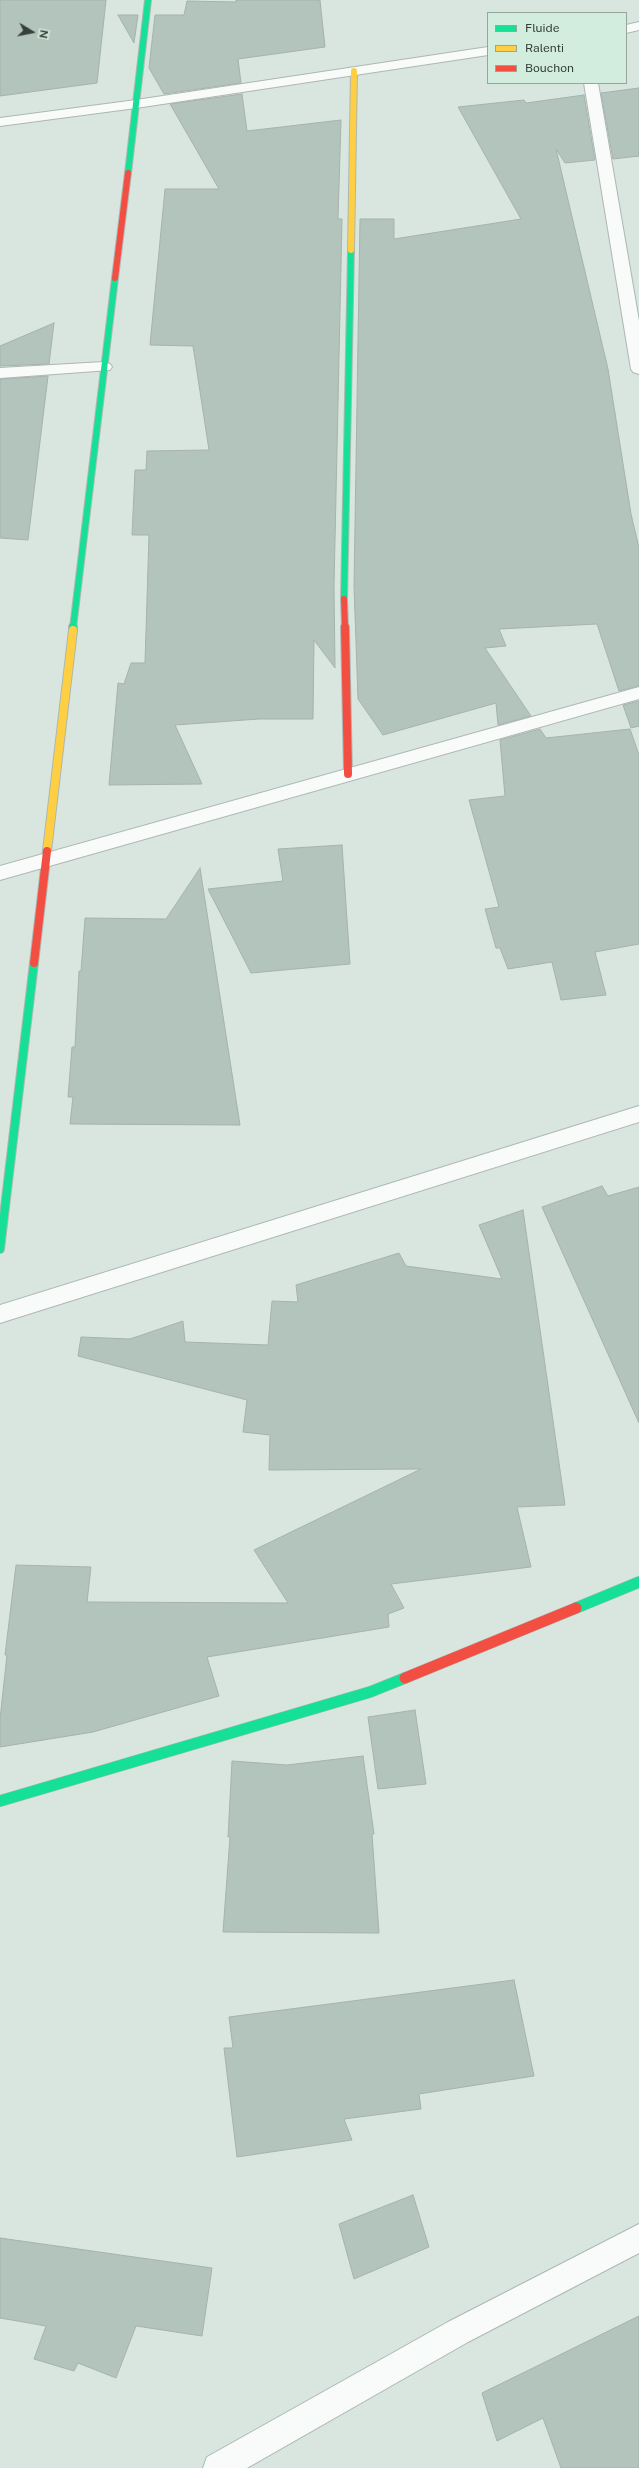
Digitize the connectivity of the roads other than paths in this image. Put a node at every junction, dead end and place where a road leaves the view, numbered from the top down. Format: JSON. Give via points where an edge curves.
{"nodes":[{"id":1,"x":148,"y":0,"type":"edge"},
{"id":2,"x":639,"y":26,"type":"edge"},
{"id":3,"x":627,"y":29,"type":"edge"},
{"id":4,"x":487,"y":51,"type":"edge"},
{"id":5,"x":354,"y":71,"type":"junction"},
{"id":6,"x":591,"y":84,"type":"edge"},
{"id":7,"x":136,"y":104,"type":"junction"},
{"id":8,"x":0,"y":122,"type":"edge"},
{"id":9,"x":104,"y":367,"type":"junction"},
{"id":10,"x":639,"y":369,"type":"edge"},
{"id":11,"x":0,"y":373,"type":"edge"},
{"id":12,"x":639,"y":693,"type":"edge"},
{"id":13,"x":348,"y":774,"type":"junction"},
{"id":14,"x":45,"y":859,"type":"junction"},
{"id":15,"x":0,"y":873,"type":"edge"},
{"id":16,"x":639,"y":1114,"type":"edge"},
{"id":17,"x":0,"y":1250,"type":"edge"},
{"id":18,"x":0,"y":1314,"type":"edge"},
{"id":19,"x":639,"y":1582,"type":"edge"},
{"id":20,"x":0,"y":1801,"type":"edge"},
{"id":21,"x":639,"y":2238,"type":"edge"},
{"id":22,"x":218,"y":2468,"type":"edge"}],
"edges":[{"from":1,"to":7,"type":"street"},
{"from":2,"to":3,"type":"street"},
{"from":4,"to":5,"type":"street"},
{"from":5,"to":7,"type":"street"},
{"from":5,"to":13,"type":"street","via":[[344,586]]},
{"from":6,"to":10,"type":"street"},
{"from":7,"to":8,"type":"street"},
{"from":7,"to":9,"type":"street"},
{"from":9,"to":11,"type":"street"},
{"from":9,"to":14,"type":"street"},
{"from":12,"to":13,"type":"street"},
{"from":13,"to":14,"type":"street"},
{"from":14,"to":15,"type":"street"},
{"from":14,"to":17,"type":"street"},
{"from":16,"to":18,"type":"street"},
{"from":19,"to":20,"type":"street","via":[[370,1692]]},
{"from":21,"to":22,"type":"street","via":[[458,2332]]}]}
